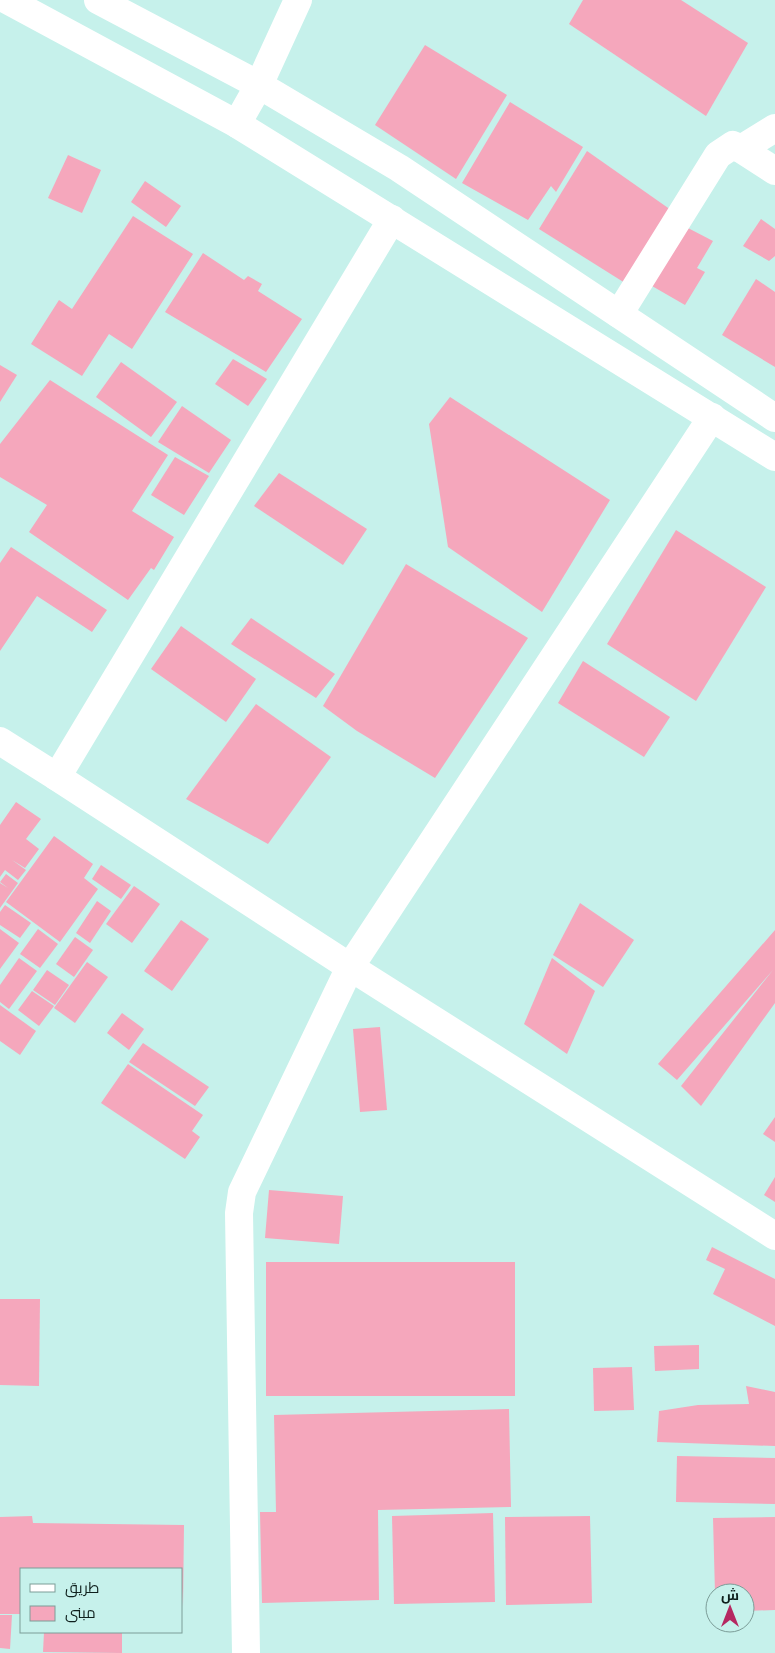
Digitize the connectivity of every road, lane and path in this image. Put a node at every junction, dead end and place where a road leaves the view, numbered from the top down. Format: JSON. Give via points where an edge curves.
{"nodes":[{"id":1,"x":7,"y":0,"type":"edge"},
{"id":2,"x":98,"y":0,"type":"edge"},
{"id":3,"x":298,"y":0,"type":"edge"},
{"id":4,"x":259,"y":85,"type":"junction"},
{"id":5,"x":237,"y":124,"type":"junction"},
{"id":6,"x":775,"y":128,"type":"edge"},
{"id":7,"x":742,"y":149,"type":"junction"},
{"id":8,"x":775,"y":171,"type":"edge"},
{"id":9,"x":392,"y":219,"type":"junction"},
{"id":10,"x":619,"y":314,"type":"junction"},
{"id":11,"x":712,"y":417,"type":"junction"},
{"id":12,"x":775,"y":418,"type":"edge"},
{"id":13,"x":775,"y":457,"type":"edge"},
{"id":14,"x":0,"y":741,"type":"edge"},
{"id":15,"x":57,"y":777,"type":"junction"},
{"id":16,"x":350,"y":967,"type":"junction"},
{"id":17,"x":775,"y":1236,"type":"edge"},
{"id":18,"x":246,"y":1653,"type":"edge"}],
"edges":[{"from":1,"to":5,"type":"street"},
{"from":2,"to":4,"type":"street"},
{"from":3,"to":4,"type":"street"},
{"from":4,"to":5,"type":"street"},
{"from":4,"to":10,"type":"street","via":[[399,168]]},
{"from":5,"to":9,"type":"street"},
{"from":6,"to":7,"type":"street"},
{"from":7,"to":8,"type":"street"},
{"from":7,"to":10,"type":"street","via":[[733,145],[718,155]]},
{"from":9,"to":11,"type":"street"},
{"from":9,"to":15,"type":"street"},
{"from":10,"to":12,"type":"street"},
{"from":11,"to":13,"type":"street"},
{"from":11,"to":16,"type":"street"},
{"from":14,"to":15,"type":"street"},
{"from":15,"to":16,"type":"street"},
{"from":16,"to":17,"type":"street"},
{"from":16,"to":18,"type":"street","via":[[242,1192],[238,1213]]}]}
